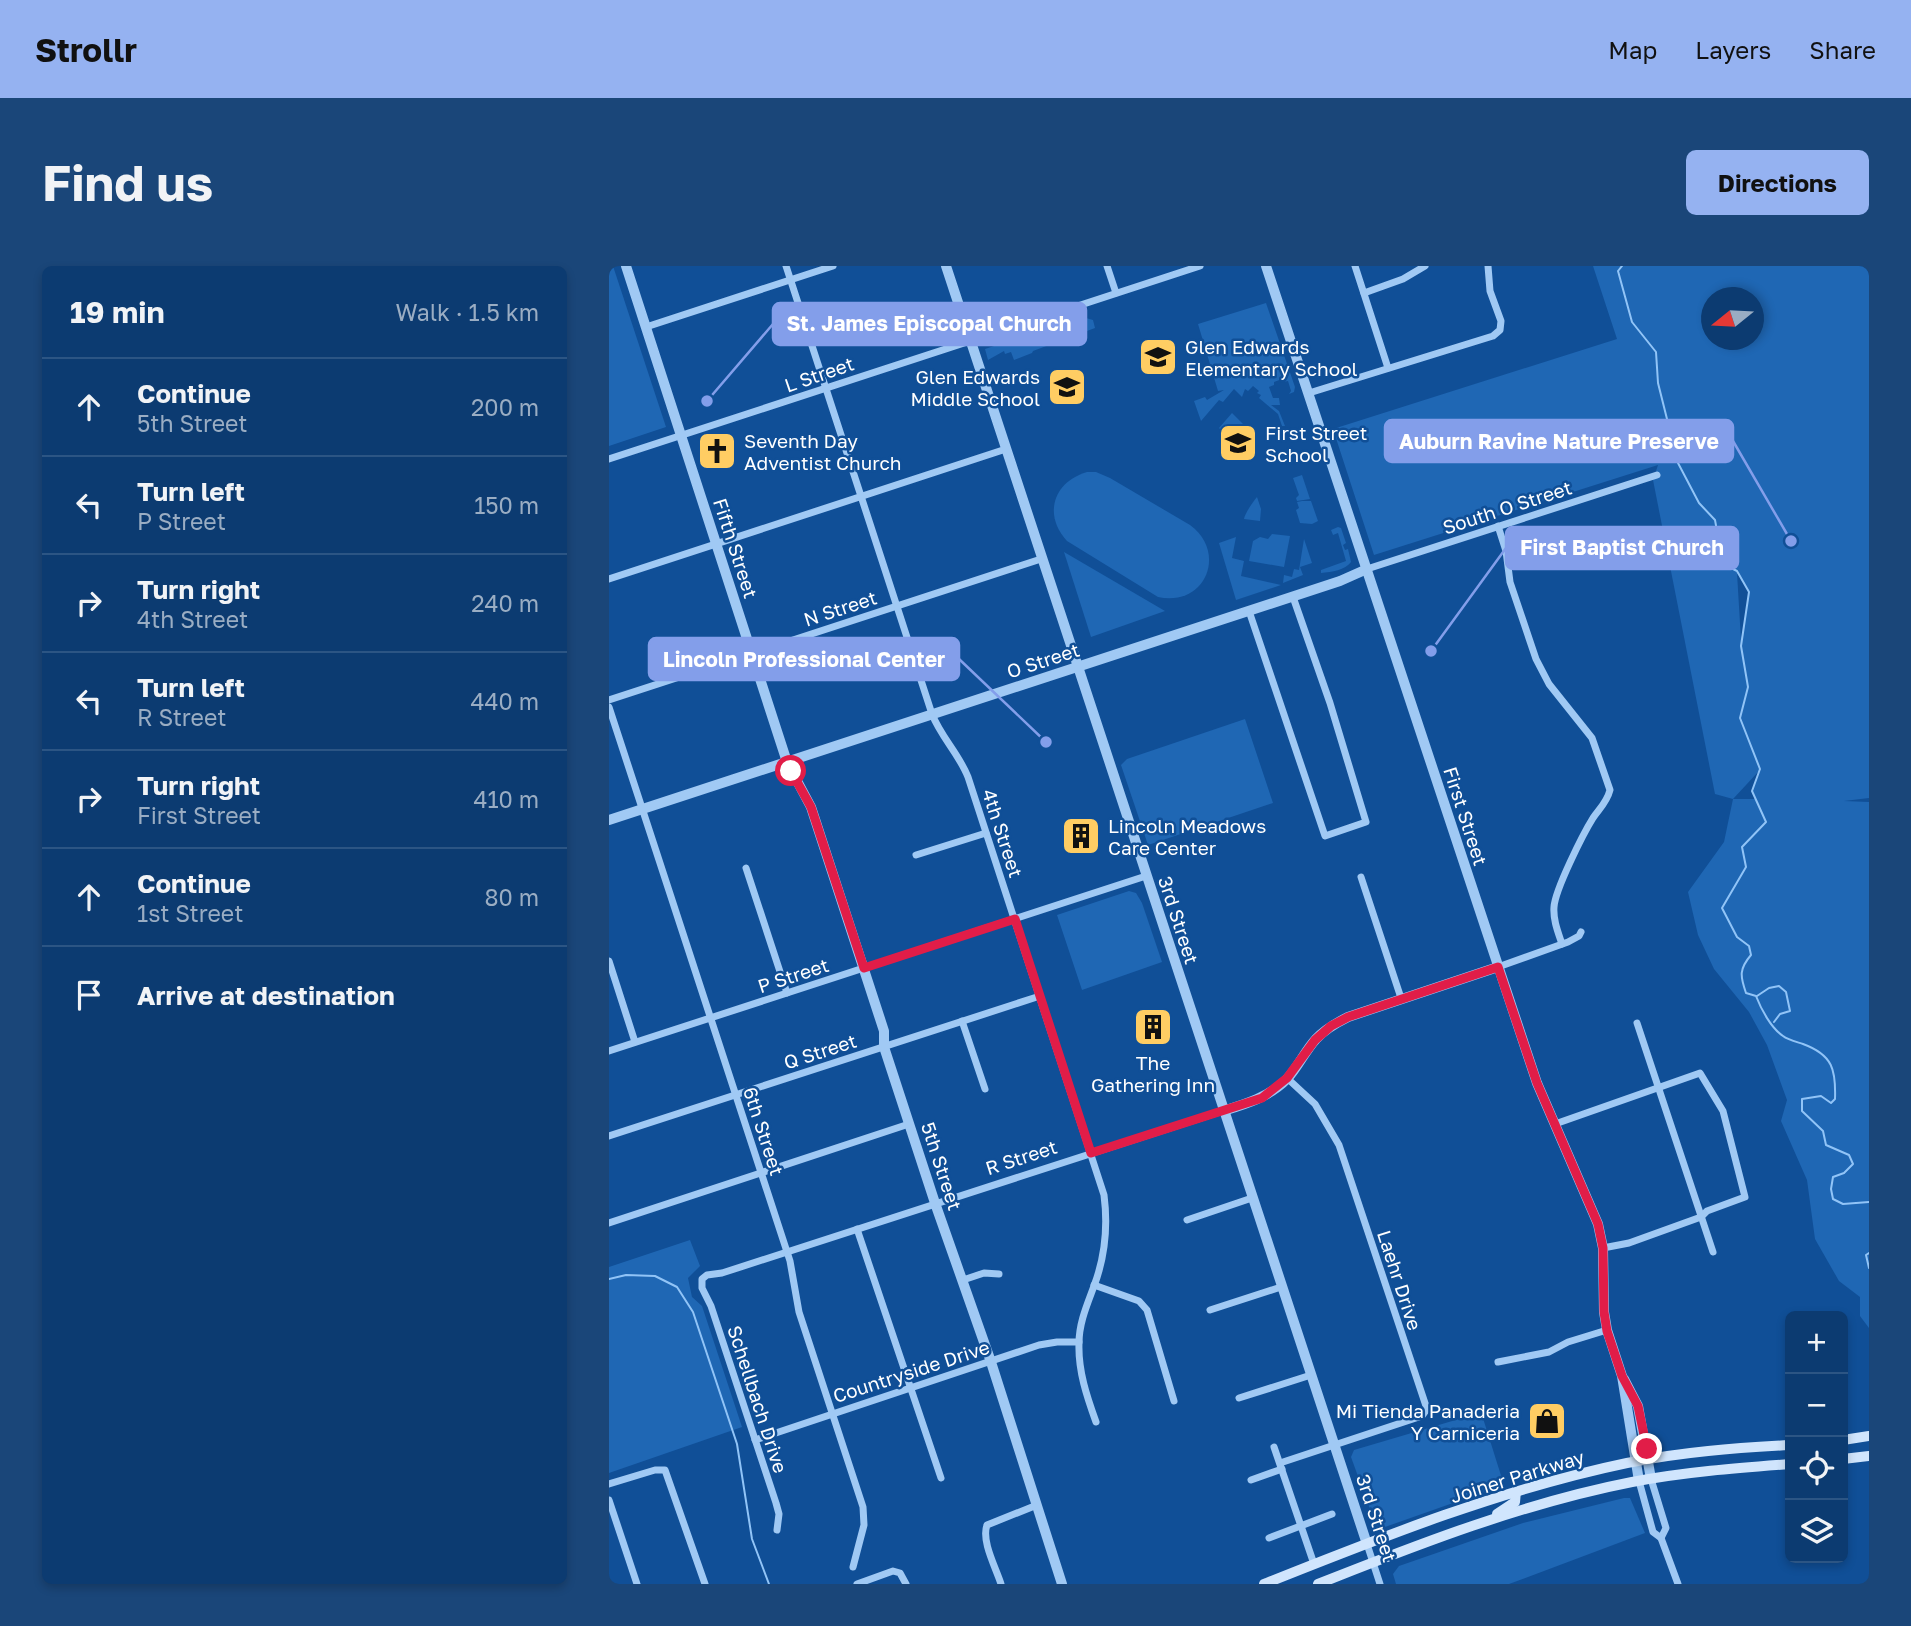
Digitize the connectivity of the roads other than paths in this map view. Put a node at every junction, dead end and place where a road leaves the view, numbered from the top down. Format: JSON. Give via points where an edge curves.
{"nodes":[{"id":1,"x":626,"y":266,"type":"edge"},
{"id":2,"x":786,"y":266,"type":"edge"},
{"id":3,"x":833,"y":266,"type":"edge"},
{"id":4,"x":946,"y":266,"type":"edge"},
{"id":5,"x":1107,"y":266,"type":"edge"},
{"id":6,"x":1200,"y":266,"type":"edge"},
{"id":7,"x":1266,"y":266,"type":"edge"},
{"id":8,"x":1355,"y":266,"type":"edge"},
{"id":9,"x":1425,"y":266,"type":"edge"},
{"id":10,"x":1488,"y":266,"type":"edge"},
{"id":11,"x":791,"y":280,"type":"junction"},
{"id":12,"x":1116,"y":293,"type":"junction"},
{"id":13,"x":1364,"y":293,"type":"junction"},
{"id":14,"x":646,"y":327,"type":"junction"},
{"id":15,"x":970,"y":341,"type":"junction"},
{"id":16,"x":1388,"y":368,"type":"junction"},
{"id":17,"x":826,"y":388,"type":"junction"},
{"id":18,"x":1309,"y":393,"type":"junction"},
{"id":19,"x":681,"y":435,"type":"junction"},
{"id":20,"x":1006,"y":449,"type":"junction"},
{"id":21,"x":609,"y":459,"type":"edge"},
{"id":22,"x":1657,"y":475,"type":"dead end"},
{"id":23,"x":861,"y":497,"type":"junction"},
{"id":24,"x":1498,"y":526,"type":"junction"},
{"id":25,"x":716,"y":544,"type":"junction"},
{"id":26,"x":1041,"y":559,"type":"junction"},
{"id":27,"x":1367,"y":569,"type":"junction"},
{"id":28,"x":609,"y":579,"type":"edge"},
{"id":29,"x":1293,"y":597,"type":"junction"},
{"id":30,"x":897,"y":606,"type":"junction"},
{"id":31,"x":1249,"y":611,"type":"junction"},
{"id":32,"x":751,"y":653,"type":"junction"},
{"id":33,"x":1077,"y":667,"type":"junction"},
{"id":34,"x":609,"y":700,"type":"edge"},
{"id":35,"x":609,"y":707,"type":"edge"},
{"id":36,"x":932,"y":715,"type":"junction"},
{"id":37,"x":787,"y":762,"type":"junction"},
{"id":38,"x":642,"y":809,"type":"junction"},
{"id":39,"x":609,"y":820,"type":"edge"},
{"id":40,"x":986,"y":832,"type":"junction"},
{"id":41,"x":916,"y":855,"type":"dead end"},
{"id":42,"x":746,"y":868,"type":"dead end"},
{"id":43,"x":1146,"y":876,"type":"junction"},
{"id":44,"x":1361,"y":877,"type":"dead end"},
{"id":45,"x":1015,"y":919,"type":"junction"},
{"id":46,"x":1581,"y":932,"type":"dead end"},
{"id":47,"x":1562,"y":944,"type":"junction"},
{"id":48,"x":609,"y":961,"type":"edge"},
{"id":49,"x":1498,"y":967,"type":"junction"},
{"id":50,"x":864,"y":968,"type":"junction"},
{"id":51,"x":787,"y":993,"type":"junction"},
{"id":52,"x":1040,"y":996,"type":"junction"},
{"id":53,"x":1401,"y":998,"type":"junction"},
{"id":54,"x":711,"y":1018,"type":"junction"},
{"id":55,"x":962,"y":1021,"type":"junction"},
{"id":56,"x":1637,"y":1023,"type":"dead end"},
{"id":57,"x":635,"y":1042,"type":"junction"},
{"id":58,"x":884,"y":1047,"type":"junction"},
{"id":59,"x":609,"y":1051,"type":"edge"},
{"id":60,"x":1287,"y":1078,"type":"junction"},
{"id":61,"x":1659,"y":1088,"type":"junction"},
{"id":62,"x":985,"y":1089,"type":"dead end"},
{"id":63,"x":736,"y":1095,"type":"junction"},
{"id":64,"x":1223,"y":1111,"type":"junction"},
{"id":65,"x":909,"y":1124,"type":"junction"},
{"id":66,"x":1555,"y":1124,"type":"junction"},
{"id":67,"x":609,"y":1136,"type":"edge"},
{"id":68,"x":1091,"y":1153,"type":"junction"},
{"id":69,"x":762,"y":1173,"type":"junction"},
{"id":70,"x":1252,"y":1198,"type":"junction"},
{"id":71,"x":935,"y":1203,"type":"junction"},
{"id":72,"x":1701,"y":1217,"type":"junction"},
{"id":73,"x":1187,"y":1220,"type":"dead end"},
{"id":74,"x":609,"y":1223,"type":"edge"},
{"id":75,"x":857,"y":1228,"type":"junction"},
{"id":76,"x":1603,"y":1248,"type":"junction"},
{"id":77,"x":787,"y":1252,"type":"junction"},
{"id":78,"x":1713,"y":1252,"type":"dead end"},
{"id":79,"x":999,"y":1274,"type":"dead end"},
{"id":80,"x":702,"y":1279,"type":"joint"},
{"id":81,"x":963,"y":1280,"type":"junction"},
{"id":82,"x":1094,"y":1285,"type":"junction"},
{"id":83,"x":1282,"y":1287,"type":"junction"},
{"id":84,"x":1210,"y":1310,"type":"dead end"},
{"id":85,"x":1607,"y":1331,"type":"junction"},
{"id":86,"x":1079,"y":1342,"type":"junction"},
{"id":87,"x":991,"y":1362,"type":"junction"},
{"id":88,"x":1498,"y":1362,"type":"dead end"},
{"id":89,"x":1311,"y":1374,"type":"junction"},
{"id":90,"x":1622,"y":1376,"type":"junction"},
{"id":91,"x":911,"y":1388,"type":"junction"},
{"id":92,"x":1239,"y":1398,"type":"dead end"},
{"id":93,"x":1174,"y":1401,"type":"dead end"},
{"id":94,"x":832,"y":1414,"type":"junction"},
{"id":95,"x":1097,"y":1422,"type":"dead end"},
{"id":96,"x":1869,"y":1436,"type":"edge"},
{"id":97,"x":1848,"y":1439,"type":"edge"},
{"id":98,"x":755,"y":1440,"type":"junction"},
{"id":99,"x":1785,"y":1444,"type":"edge"},
{"id":100,"x":1334,"y":1445,"type":"junction"},
{"id":101,"x":1274,"y":1447,"type":"dead end"},
{"id":102,"x":1869,"y":1455,"type":"edge"},
{"id":103,"x":1848,"y":1458,"type":"edge"},
{"id":104,"x":1649,"y":1459,"type":"junction"},
{"id":105,"x":1636,"y":1461,"type":"junction"},
{"id":106,"x":1785,"y":1464,"type":"edge"},
{"id":107,"x":1281,"y":1466,"type":"junction"},
{"id":108,"x":941,"y":1478,"type":"dead end"},
{"id":109,"x":1651,"y":1479,"type":"junction"},
{"id":110,"x":1251,"y":1480,"type":"dead end"},
{"id":111,"x":1639,"y":1481,"type":"junction"},
{"id":112,"x":609,"y":1484,"type":"edge"},
{"id":113,"x":1516,"y":1492,"type":"junction"},
{"id":114,"x":609,"y":1500,"type":"edge"},
{"id":115,"x":1037,"y":1505,"type":"junction"},
{"id":116,"x":1332,"y":1514,"type":"dead end"},
{"id":117,"x":1476,"y":1526,"type":"junction"},
{"id":118,"x":1301,"y":1527,"type":"junction"},
{"id":119,"x":777,"y":1530,"type":"dead end"},
{"id":120,"x":1269,"y":1538,"type":"dead end"},
{"id":121,"x":1661,"y":1538,"type":"junction"},
{"id":122,"x":1367,"y":1544,"type":"junction"},
{"id":123,"x":1373,"y":1563,"type":"junction"},
{"id":124,"x":1314,"y":1564,"type":"junction"},
{"id":125,"x":853,"y":1567,"type":"dead end"},
{"id":126,"x":637,"y":1584,"type":"edge"},
{"id":127,"x":705,"y":1584,"type":"edge"},
{"id":128,"x":857,"y":1584,"type":"edge"},
{"id":129,"x":906,"y":1584,"type":"edge"},
{"id":130,"x":1001,"y":1584,"type":"edge"},
{"id":131,"x":1062,"y":1584,"type":"edge"},
{"id":132,"x":1264,"y":1584,"type":"edge"},
{"id":133,"x":1318,"y":1584,"type":"edge"},
{"id":134,"x":1380,"y":1584,"type":"edge"},
{"id":135,"x":1678,"y":1584,"type":"edge"}],
"edges":[{"from":1,"to":14,"type":"street","name":"Fifth Street"},
{"from":2,"to":11,"type":"street","name":"4th Street"},
{"from":3,"to":11,"type":"street"},
{"from":4,"to":15,"type":"street","name":"3rd Street"},
{"from":5,"to":12,"type":"street"},
{"from":6,"to":12,"type":"street","name":"L Street"},
{"from":7,"to":18,"type":"street","name":"First Street"},
{"from":8,"to":13,"type":"street"},
{"from":9,"to":13,"type":"street"},
{"from":10,"to":16,"type":"street","via":[[1500,330]]},
{"from":11,"to":14,"type":"street"},
{"from":11,"to":17,"type":"street","name":"4th Street"},
{"from":12,"to":15,"type":"street","name":"L Street"},
{"from":13,"to":16,"type":"street"},
{"from":14,"to":19,"type":"street","name":"Fifth Street"},
{"from":15,"to":17,"type":"street","name":"L Street"},
{"from":15,"to":20,"type":"street","name":"3rd Street"},
{"from":16,"to":18,"type":"street"},
{"from":17,"to":19,"type":"street","name":"L Street"},
{"from":17,"to":23,"type":"street","name":"4th Street"},
{"from":18,"to":27,"type":"street","name":"First Street"},
{"from":19,"to":21,"type":"street","name":"L Street"},
{"from":19,"to":25,"type":"street","name":"Fifth Street"},
{"from":20,"to":23,"type":"street"},
{"from":20,"to":26,"type":"street","name":"3rd Street"},
{"from":22,"to":24,"type":"street","name":"South O Street"},
{"from":23,"to":25,"type":"street"},
{"from":23,"to":30,"type":"street","name":"4th Street"},
{"from":24,"to":27,"type":"street","name":"South O Street"},
{"from":24,"to":47,"type":"street","via":[[1510,582],[1536,659],[1549,684],[1592,738],[1610,790],[1557,893],[1555,925]]},
{"from":25,"to":28,"type":"street"},
{"from":25,"to":32,"type":"street","name":"Fifth Street"},
{"from":26,"to":30,"type":"street","name":"N Street"},
{"from":26,"to":33,"type":"street","name":"3rd Street"},
{"from":27,"to":29,"type":"street","name":"O Street"},
{"from":27,"to":49,"type":"street","name":"First Street"},
{"from":29,"to":31,"type":"street","name":"O Street"},
{"from":29,"to":31,"type":"street","via":[[1366,822],[1325,836]]},
{"from":30,"to":32,"type":"street","name":"N Street"},
{"from":30,"to":36,"type":"street","name":"4th Street"},
{"from":31,"to":33,"type":"street","name":"O Street"},
{"from":32,"to":34,"type":"street","name":"N Street"},
{"from":32,"to":37,"type":"street","name":"Fifth Street"},
{"from":33,"to":36,"type":"street","name":"O Street"},
{"from":33,"to":43,"type":"street","name":"3rd Street"},
{"from":35,"to":38,"type":"street","name":"6th Street"},
{"from":36,"to":37,"type":"street","name":"O Street"},
{"from":36,"to":40,"type":"street","name":"4th Street","via":[[963,765]]},
{"from":37,"to":38,"type":"street","name":"O Street"},
{"from":37,"to":50,"type":"street","name":"5th Street","via":[[811,807]]},
{"from":38,"to":39,"type":"street","name":"O Street"},
{"from":38,"to":54,"type":"street","name":"6th Street"},
{"from":40,"to":41,"type":"street"},
{"from":40,"to":45,"type":"street","name":"4th Street"},
{"from":42,"to":51,"type":"street"},
{"from":43,"to":45,"type":"street","name":"P Street"},
{"from":43,"to":64,"type":"street","name":"3rd Street"},
{"from":44,"to":53,"type":"street"},
{"from":45,"to":50,"type":"street","name":"P Street"},
{"from":45,"to":52,"type":"street","name":"4th Street"},
{"from":46,"to":47,"type":"street","name":"R Street"},
{"from":47,"to":49,"type":"street","name":"R Street"},
{"from":48,"to":57,"type":"street"},
{"from":49,"to":53,"type":"street","name":"R Street"},
{"from":49,"to":66,"type":"street","name":"First Street"},
{"from":50,"to":51,"type":"street","name":"P Street"},
{"from":50,"to":58,"type":"street","name":"5th Street","via":[[884,1031]]},
{"from":51,"to":54,"type":"street","name":"P Street"},
{"from":52,"to":55,"type":"street","name":"Q Street"},
{"from":52,"to":68,"type":"street","name":"4th Street"},
{"from":53,"to":60,"type":"street","name":"R Street","via":[[1331,1026]]},
{"from":54,"to":57,"type":"street","name":"P Street"},
{"from":54,"to":63,"type":"street","name":"6th Street"},
{"from":55,"to":58,"type":"street","name":"Q Street"},
{"from":55,"to":62,"type":"street"},
{"from":56,"to":61,"type":"street"},
{"from":57,"to":59,"type":"street","name":"P Street"},
{"from":58,"to":63,"type":"street","name":"Q Street"},
{"from":58,"to":65,"type":"street","name":"5th Street"},
{"from":60,"to":64,"type":"street","name":"R Street","via":[[1262,1098]]},
{"from":60,"to":100,"type":"street","name":"Laehr Drive","via":[[1315,1104],[1339,1145],[1427,1409],[1422,1416]]},
{"from":61,"to":66,"type":"street"},
{"from":61,"to":72,"type":"street"},
{"from":61,"to":72,"type":"street","via":[[1700,1073],[1723,1111],[1745,1197]]},
{"from":63,"to":67,"type":"street","name":"Q Street"},
{"from":63,"to":69,"type":"street","name":"6th Street"},
{"from":64,"to":68,"type":"street","name":"R Street"},
{"from":64,"to":70,"type":"street","name":"3rd Street"},
{"from":65,"to":69,"type":"street"},
{"from":65,"to":71,"type":"street","name":"5th Street"},
{"from":66,"to":76,"type":"street","name":"First Street","via":[[1592,1208]]},
{"from":68,"to":71,"type":"street","name":"R Street"},
{"from":68,"to":82,"type":"street","name":"4th Street","via":[[1106,1214]]},
{"from":69,"to":74,"type":"street"},
{"from":69,"to":77,"type":"street","name":"6th Street"},
{"from":70,"to":73,"type":"street"},
{"from":70,"to":83,"type":"street","name":"3rd Street"},
{"from":71,"to":75,"type":"street","name":"R Street"},
{"from":71,"to":81,"type":"street","name":"5th Street"},
{"from":72,"to":76,"type":"street"},
{"from":72,"to":78,"type":"street"},
{"from":75,"to":77,"type":"street","name":"R Street"},
{"from":75,"to":91,"type":"street"},
{"from":76,"to":85,"type":"street","name":"First Street"},
{"from":77,"to":80,"type":"street","name":"R Street"},
{"from":77,"to":94,"type":"street","name":"6th Street","via":[[799,1312]]},
{"from":79,"to":81,"type":"street"},
{"from":80,"to":98,"type":"street","name":"Schellbach Drive"},
{"from":81,"to":87,"type":"street","name":"5th Street"},
{"from":82,"to":86,"type":"street","name":"4th Street"},
{"from":82,"to":93,"type":"street","via":[[1139,1301],[1147,1310]]},
{"from":83,"to":84,"type":"street"},
{"from":83,"to":89,"type":"street","name":"3rd Street"},
{"from":85,"to":88,"type":"street","via":[[1549,1352]]},
{"from":85,"to":90,"type":"street","name":"First Street"},
{"from":86,"to":87,"type":"street","name":"Countryside Drive","via":[[1039,1345]]},
{"from":86,"to":95,"type":"street","name":"4th Street","via":[[1082,1374]]},
{"from":87,"to":91,"type":"street","name":"Countryside Drive"},
{"from":87,"to":115,"type":"street","name":"5th Street"},
{"from":89,"to":92,"type":"street"},
{"from":89,"to":100,"type":"street","name":"3rd Street"},
{"from":90,"to":104,"type":"street","via":[[1638,1406]]},
{"from":90,"to":105,"type":"street"},
{"from":91,"to":94,"type":"street","name":"Countryside Drive"},
{"from":91,"to":108,"type":"street"},
{"from":94,"to":98,"type":"street","name":"Countryside Drive"},
{"from":94,"to":125,"type":"street","name":"6th Street","via":[[863,1507],[864,1525]]},
{"from":96,"to":97,"type":"main road"},
{"from":98,"to":119,"type":"street","name":"Schellbach Drive","via":[[779,1514]]},
{"from":99,"to":104,"type":"main road","name":"Joiner Parkway"},
{"from":100,"to":107,"type":"street"},
{"from":100,"to":122,"type":"street","name":"3rd Street"},
{"from":101,"to":107,"type":"street"},
{"from":102,"to":103,"type":"main road"},
{"from":104,"to":105,"type":"main road","name":"Joiner Parkway"},
{"from":104,"to":109,"type":"street"},
{"from":105,"to":111,"type":"street"},
{"from":105,"to":113,"type":"main road","name":"Joiner Parkway"},
{"from":106,"to":109,"type":"main road","name":"Joiner Parkway"},
{"from":107,"to":110,"type":"street"},
{"from":107,"to":118,"type":"street"},
{"from":109,"to":111,"type":"main road","name":"Joiner Parkway"},
{"from":109,"to":121,"type":"street","via":[[1665,1528]]},
{"from":111,"to":117,"type":"main road","name":"Joiner Parkway","via":[[1560,1499]]},
{"from":111,"to":121,"type":"street","via":[[1653,1532]]},
{"from":112,"to":127,"type":"street","via":[[666,1470]]},
{"from":113,"to":117,"type":"main road","via":[[1515,1502]]},
{"from":113,"to":122,"type":"main road","name":"Joiner Parkway"},
{"from":114,"to":126,"type":"street"},
{"from":115,"to":130,"type":"street","via":[[987,1525],[986,1539]]},
{"from":115,"to":131,"type":"street","name":"5th Street"},
{"from":116,"to":118,"type":"street"},
{"from":117,"to":123,"type":"main road","name":"Joiner Parkway"},
{"from":118,"to":120,"type":"street"},
{"from":118,"to":124,"type":"street"},
{"from":121,"to":135,"type":"street"},
{"from":122,"to":123,"type":"street","name":"3rd Street"},
{"from":122,"to":124,"type":"main road","name":"Joiner Parkway"},
{"from":123,"to":133,"type":"main road","name":"Joiner Parkway"},
{"from":123,"to":134,"type":"street","name":"3rd Street"},
{"from":124,"to":132,"type":"main road","name":"Joiner Parkway"},
{"from":128,"to":129,"type":"street","via":[[893,1571],[900,1573]]}]}
